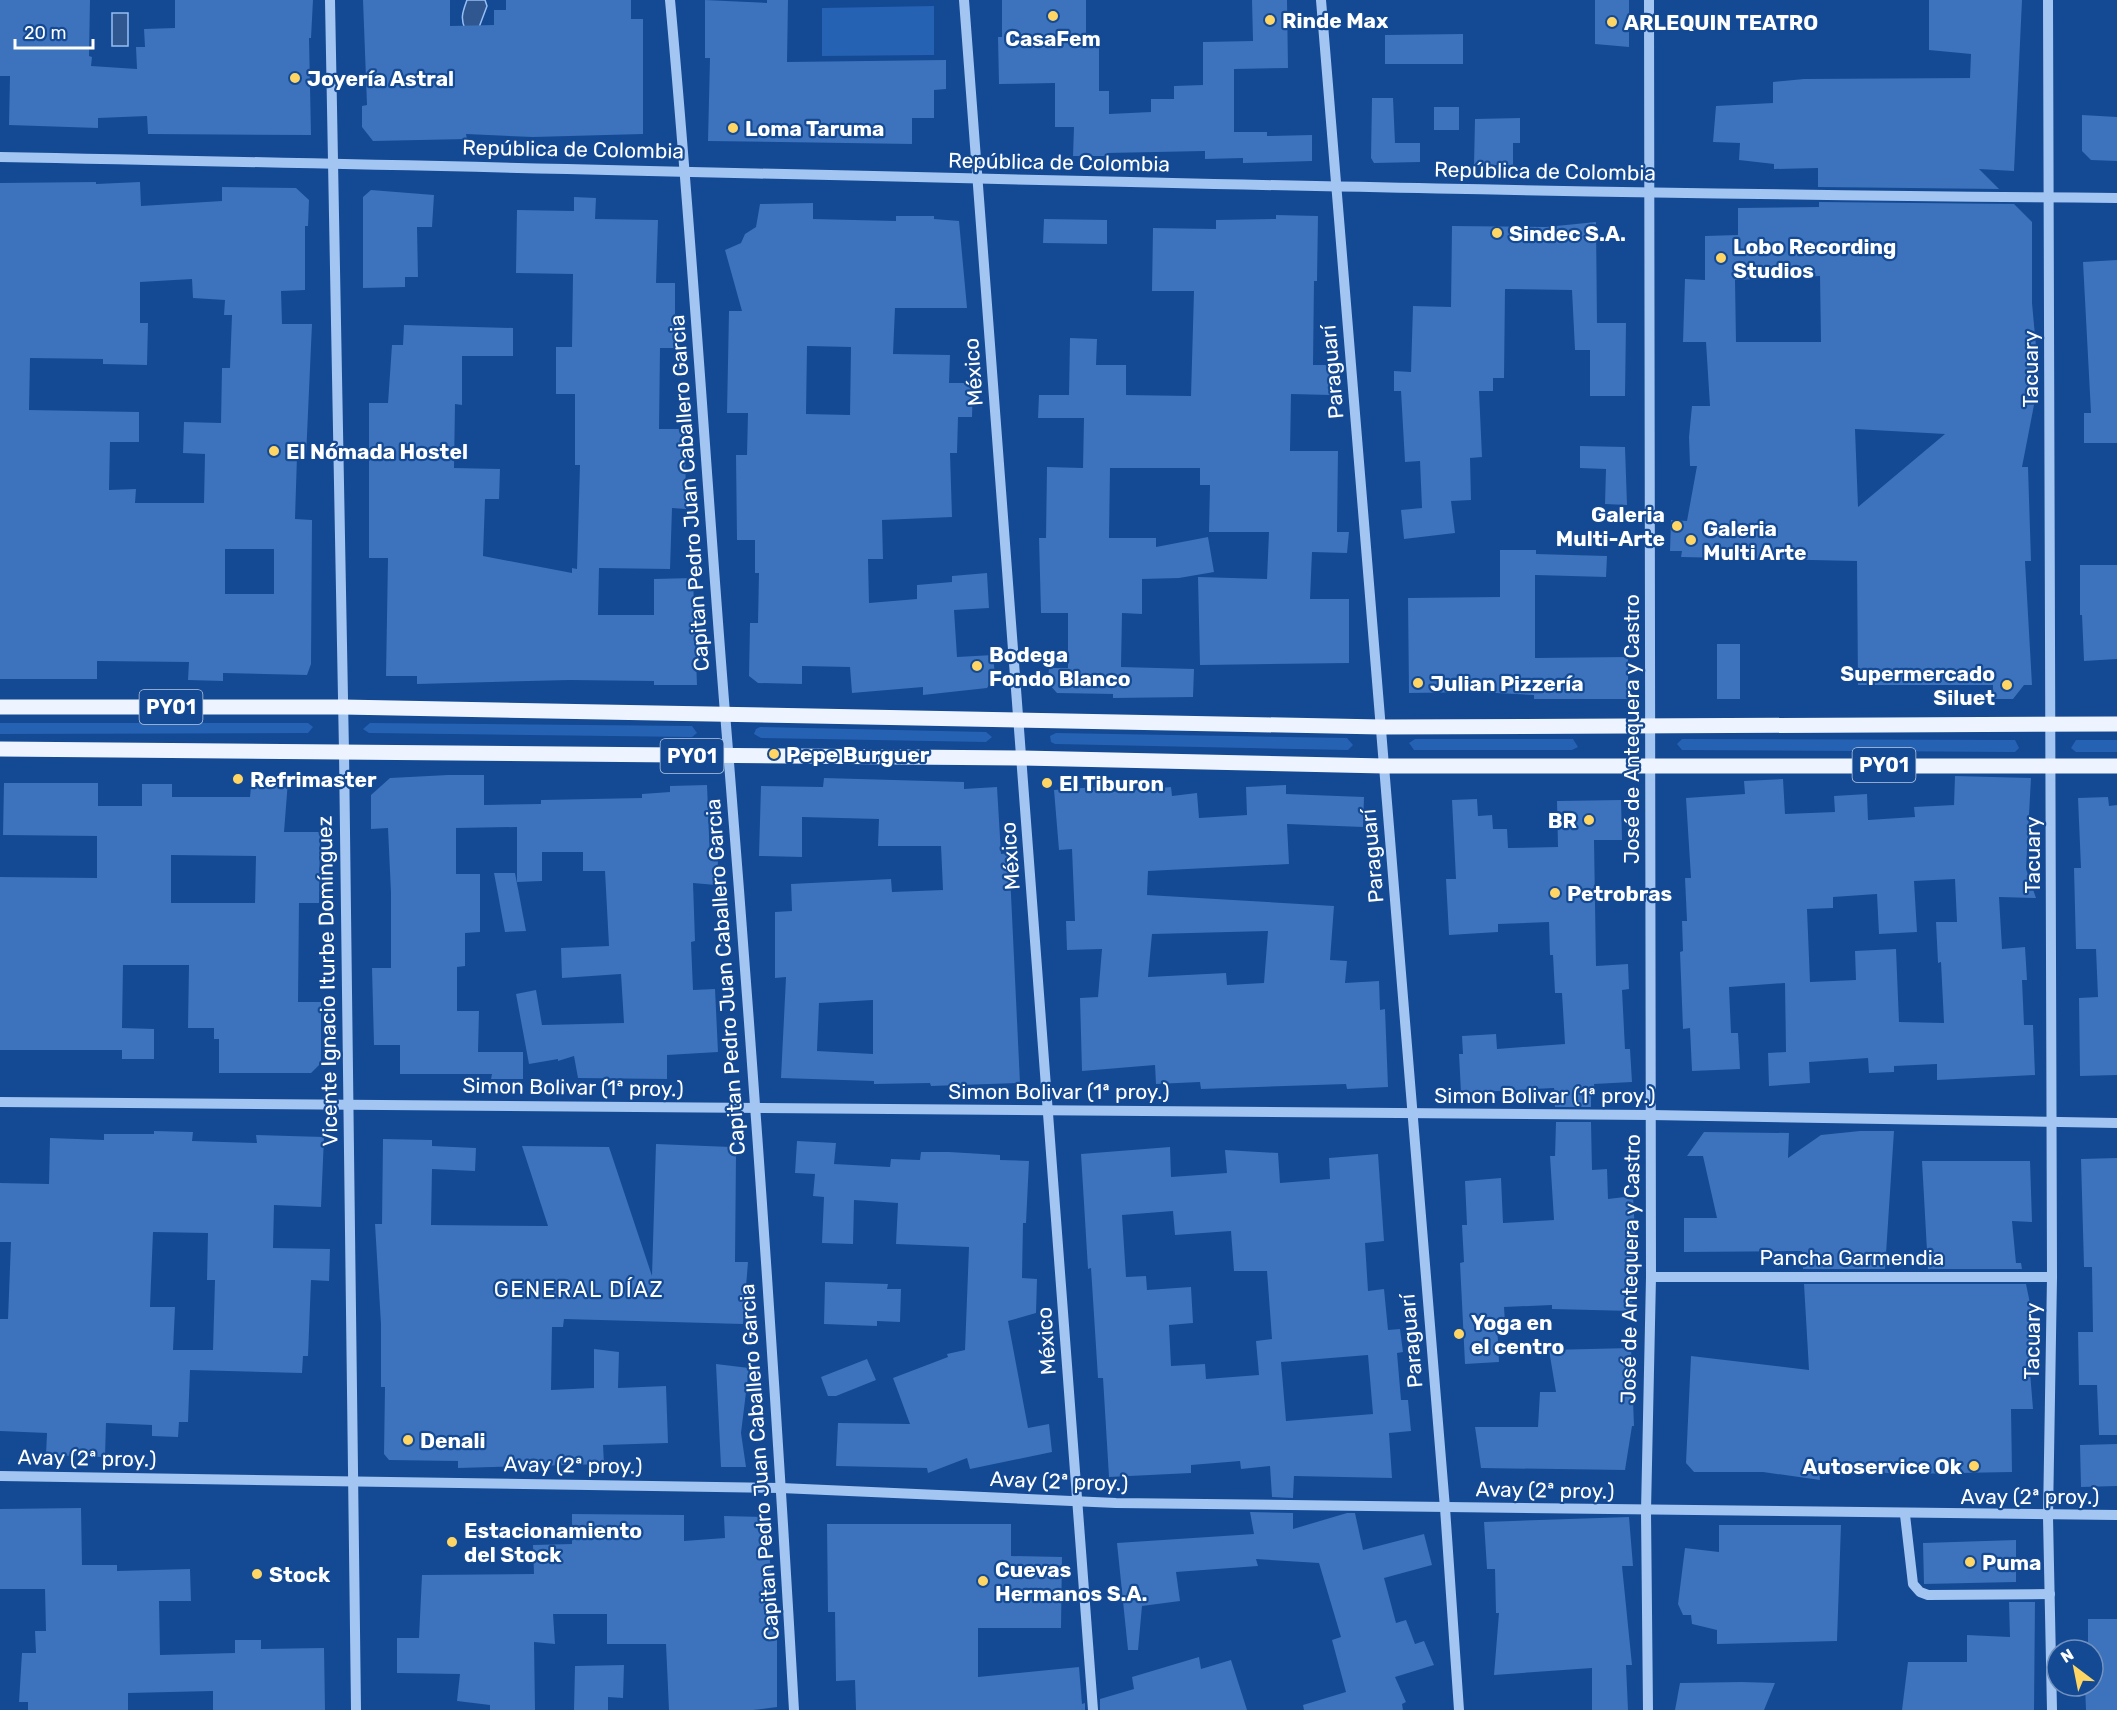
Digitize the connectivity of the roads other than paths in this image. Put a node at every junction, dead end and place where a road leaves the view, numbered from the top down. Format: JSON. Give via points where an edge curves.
{"nodes":[{"id":1,"x":330,"y":0,"type":"edge"},
{"id":2,"x":670,"y":0,"type":"edge"},
{"id":3,"x":964,"y":0,"type":"edge"},
{"id":4,"x":1321,"y":0,"type":"edge"},
{"id":5,"x":1649,"y":0,"type":"edge"},
{"id":6,"x":2048,"y":0,"type":"edge"},
{"id":7,"x":0,"y":157,"type":"edge"},
{"id":8,"x":334,"y":164,"type":"junction"},
{"id":9,"x":686,"y":170,"type":"junction"},
{"id":10,"x":977,"y":181,"type":"junction"},
{"id":11,"x":1337,"y":186,"type":"junction"},
{"id":12,"x":1649,"y":193,"type":"junction"},
{"id":13,"x":2049,"y":198,"type":"junction"},
{"id":14,"x":2117,"y":198,"type":"edge"},
{"id":15,"x":0,"y":707,"type":"edge"},
{"id":16,"x":343,"y":707,"type":"junction"},
{"id":17,"x":725,"y":715,"type":"junction"},
{"id":18,"x":1020,"y":720,"type":"junction"},
{"id":19,"x":2051,"y":724,"type":"junction"},
{"id":20,"x":2117,"y":724,"type":"edge"},
{"id":21,"x":1650,"y":725,"type":"junction"},
{"id":22,"x":1381,"y":727,"type":"junction"},
{"id":23,"x":0,"y":749,"type":"edge"},
{"id":24,"x":344,"y":752,"type":"junction"},
{"id":25,"x":729,"y":757,"type":"junction"},
{"id":26,"x":1023,"y":758,"type":"junction"},
{"id":27,"x":1650,"y":764,"type":"junction"},
{"id":28,"x":1384,"y":766,"type":"junction"},
{"id":29,"x":2051,"y":766,"type":"junction"},
{"id":30,"x":2117,"y":766,"type":"edge"},
{"id":31,"x":0,"y":1102,"type":"edge"},
{"id":32,"x":348,"y":1105,"type":"junction"},
{"id":33,"x":754,"y":1108,"type":"junction"},
{"id":34,"x":1048,"y":1111,"type":"junction"},
{"id":35,"x":1412,"y":1113,"type":"junction"},
{"id":36,"x":1651,"y":1115,"type":"junction"},
{"id":37,"x":2052,"y":1123,"type":"junction"},
{"id":38,"x":2117,"y":1123,"type":"edge"},
{"id":39,"x":1651,"y":1277,"type":"junction"},
{"id":40,"x":2052,"y":1277,"type":"junction"},
{"id":41,"x":0,"y":1476,"type":"edge"},
{"id":42,"x":353,"y":1481,"type":"junction"},
{"id":43,"x":781,"y":1488,"type":"junction"},
{"id":44,"x":1078,"y":1503,"type":"junction"},
{"id":45,"x":1445,"y":1508,"type":"junction"},
{"id":46,"x":1647,"y":1511,"type":"junction"},
{"id":47,"x":1905,"y":1515,"type":"junction"},
{"id":48,"x":2117,"y":1515,"type":"edge"},
{"id":49,"x":2048,"y":1516,"type":"junction"},
{"id":50,"x":2050,"y":1594,"type":"junction"},
{"id":51,"x":356,"y":1710,"type":"edge"},
{"id":52,"x":794,"y":1710,"type":"edge"},
{"id":53,"x":1093,"y":1710,"type":"edge"},
{"id":54,"x":1459,"y":1710,"type":"edge"},
{"id":55,"x":1648,"y":1710,"type":"edge"},
{"id":56,"x":2052,"y":1710,"type":"edge"}],
"edges":[{"from":1,"to":8,"type":"street","name":"Vicente Ignacio Iturbe Domínguez"},
{"from":2,"to":9,"type":"street","name":"Capitan Pedro Juan Caballero Garcia"},
{"from":3,"to":10,"type":"street","name":"México"},
{"from":4,"to":11,"type":"street","name":"Paraguarí"},
{"from":5,"to":12,"type":"street","name":"José de Antequera y Castro"},
{"from":6,"to":13,"type":"street","name":"Tacuary"},
{"from":7,"to":8,"type":"street","name":"República de Colombia"},
{"from":8,"to":9,"type":"street","name":"República de Colombia"},
{"from":8,"to":16,"type":"street","name":"Vicente Ignacio Iturbe Domínguez"},
{"from":9,"to":10,"type":"street","name":"República de Colombia"},
{"from":9,"to":17,"type":"street","name":"Capitan Pedro Juan Caballero Garcia"},
{"from":10,"to":11,"type":"street","name":"República de Colombia"},
{"from":10,"to":18,"type":"street","name":"México"},
{"from":11,"to":12,"type":"street","name":"República de Colombia"},
{"from":11,"to":22,"type":"street","name":"Paraguarí"},
{"from":12,"to":13,"type":"street","name":"República de Colombia"},
{"from":12,"to":21,"type":"street","name":"José de Antequera y Castro"},
{"from":13,"to":14,"type":"street","name":"República de Colombia"},
{"from":13,"to":19,"type":"street","name":"Tacuary"},
{"from":15,"to":16,"type":"main road","number":"PY01"},
{"from":16,"to":17,"type":"main road","number":"PY01"},
{"from":16,"to":24,"type":"street","name":"Vicente Ignacio Iturbe Domínguez"},
{"from":17,"to":18,"type":"main road","number":"PY01"},
{"from":17,"to":25,"type":"street","name":"Capitan Pedro Juan Caballero Garcia"},
{"from":18,"to":22,"type":"main road","number":"PY01"},
{"from":18,"to":26,"type":"street","name":"México"},
{"from":19,"to":20,"type":"main road","number":"PY01"},
{"from":19,"to":21,"type":"main road","number":"PY01"},
{"from":19,"to":29,"type":"street","name":"Tacuary"},
{"from":21,"to":22,"type":"main road","number":"PY01"},
{"from":21,"to":27,"type":"street","name":"José de Antequera y Castro"},
{"from":22,"to":28,"type":"street","name":"Paraguarí"},
{"from":23,"to":24,"type":"main road","number":"PY01"},
{"from":24,"to":25,"type":"main road","number":"PY01"},
{"from":24,"to":32,"type":"street","name":"Vicente Ignacio Iturbe Domínguez"},
{"from":25,"to":26,"type":"main road","number":"PY01"},
{"from":25,"to":33,"type":"street","name":"Capitan Pedro Juan Caballero Garcia"},
{"from":26,"to":28,"type":"main road","number":"PY01"},
{"from":26,"to":34,"type":"street","name":"México"},
{"from":27,"to":28,"type":"main road","number":"PY01"},
{"from":27,"to":29,"type":"main road","number":"PY01"},
{"from":27,"to":36,"type":"street","name":"José de Antequera y Castro"},
{"from":28,"to":35,"type":"street","name":"Paraguarí"},
{"from":29,"to":30,"type":"main road","number":"PY01"},
{"from":29,"to":37,"type":"street","name":"Tacuary"},
{"from":31,"to":32,"type":"street","name":"Simon Bolivar (1ª proy.)"},
{"from":32,"to":33,"type":"street","name":"Simon Bolivar (1ª proy.)"},
{"from":32,"to":42,"type":"street","name":"Vicente Ignacio Iturbe Domínguez"},
{"from":33,"to":34,"type":"street","name":"Simon Bolivar (1ª proy.)"},
{"from":33,"to":43,"type":"street","name":"Capitan Pedro Juan Caballero Garcia"},
{"from":34,"to":35,"type":"street","name":"Simon Bolivar (1ª proy.)"},
{"from":34,"to":44,"type":"street","name":"México"},
{"from":35,"to":36,"type":"street","name":"Simon Bolivar (1ª proy.)"},
{"from":35,"to":45,"type":"street","name":"Paraguarí"},
{"from":36,"to":37,"type":"street","name":"Simon Bolivar (1ª proy.)"},
{"from":36,"to":39,"type":"street","name":"José de Antequera y Castro"},
{"from":37,"to":38,"type":"street","name":"Simon Bolivar (1ª proy.)"},
{"from":37,"to":40,"type":"street","name":"Tacuary"},
{"from":39,"to":40,"type":"street","name":"Pancha Garmendia"},
{"from":39,"to":46,"type":"street","name":"José de Antequera y Castro"},
{"from":40,"to":49,"type":"street","name":"Tacuary"},
{"from":41,"to":42,"type":"street","name":"Avay (2ª proy.)"},
{"from":42,"to":43,"type":"street","name":"Avay (2ª proy.)"},
{"from":42,"to":51,"type":"street","name":"Vicente Ignacio Iturbe Domínguez"},
{"from":43,"to":44,"type":"street","name":"Avay (2ª proy.)"},
{"from":43,"to":52,"type":"street","name":"Capitan Pedro Juan Caballero Garcia"},
{"from":44,"to":45,"type":"street","name":"Avay (2ª proy.)"},
{"from":44,"to":53,"type":"street","name":"México"},
{"from":45,"to":46,"type":"street","name":"Avay (2ª proy.)"},
{"from":45,"to":54,"type":"street","name":"Paraguarí"},
{"from":46,"to":47,"type":"street","name":"Avay (2ª proy.)"},
{"from":46,"to":55,"type":"street","name":"José de Antequera y Castro"},
{"from":47,"to":49,"type":"street","name":"Avay (2ª proy.)"},
{"from":47,"to":50,"type":"street","via":[[1913,1584],[1920,1592]]},
{"from":48,"to":49,"type":"street","name":"Avay (2ª proy.)"},
{"from":49,"to":50,"type":"street","name":"Tacuary"},
{"from":50,"to":56,"type":"street","name":"Tacuary"}]}
